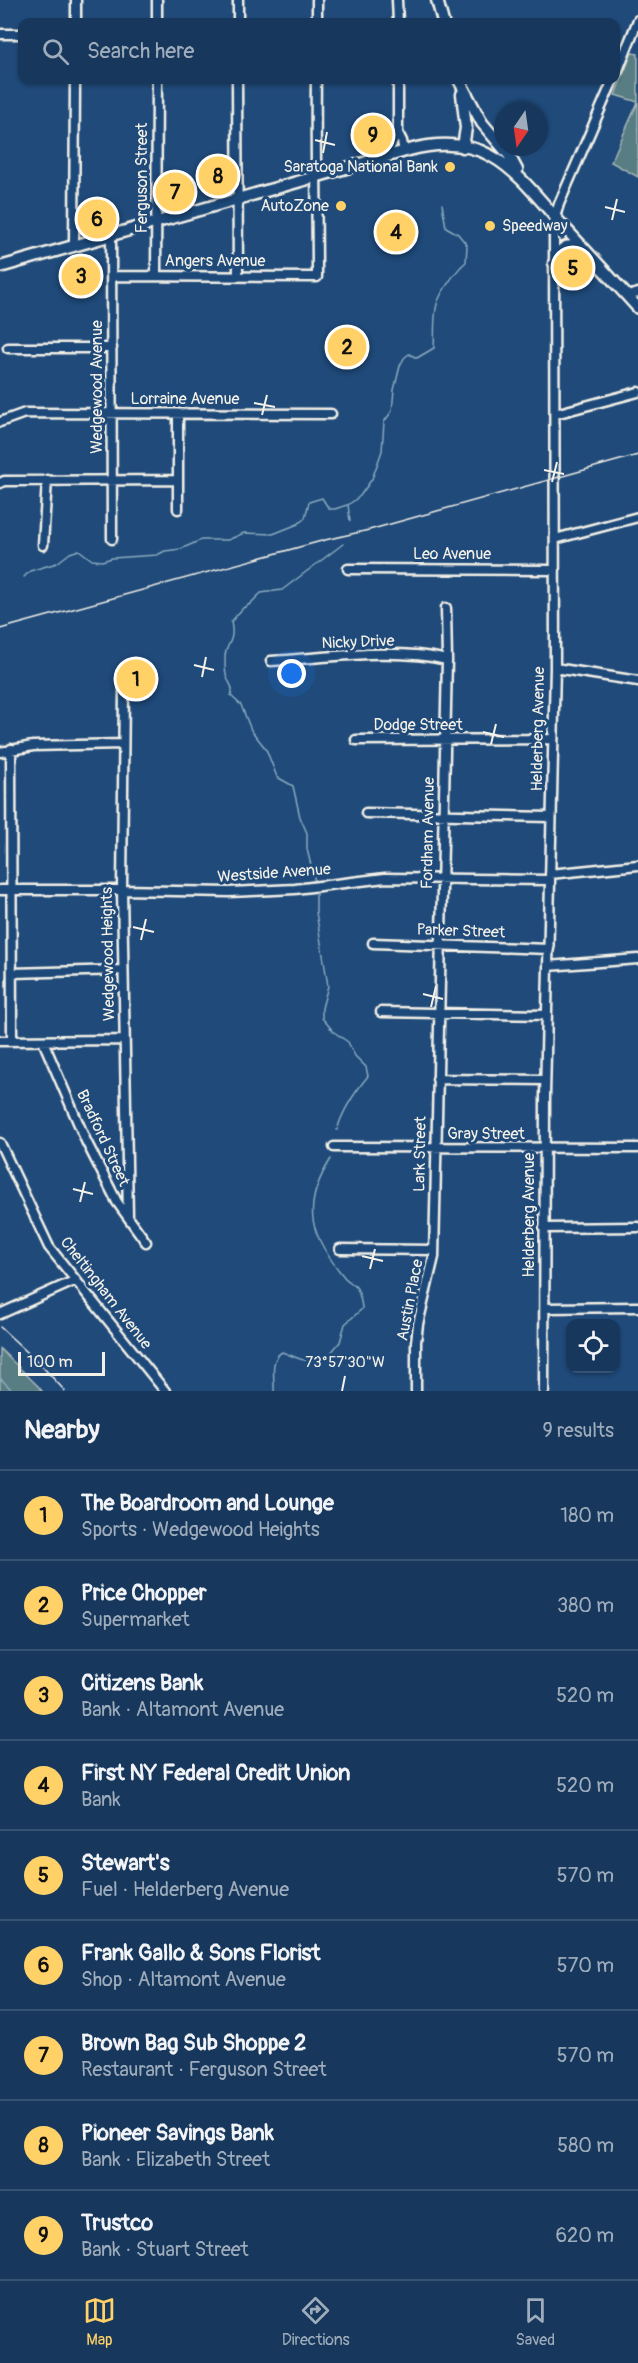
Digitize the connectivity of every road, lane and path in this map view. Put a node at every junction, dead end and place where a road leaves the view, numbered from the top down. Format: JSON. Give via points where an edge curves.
{"nodes":[{"id":1,"x":76,"y":0,"type":"edge"},
{"id":2,"x":158,"y":0,"type":"edge"},
{"id":3,"x":238,"y":0,"type":"edge"},
{"id":4,"x":317,"y":0,"type":"edge"},
{"id":5,"x":397,"y":0,"type":"edge"},
{"id":6,"x":437,"y":0,"type":"edge"},
{"id":7,"x":76,"y":18,"type":"edge"},
{"id":8,"x":157,"y":18,"type":"edge"},
{"id":9,"x":238,"y":18,"type":"edge"},
{"id":10,"x":317,"y":18,"type":"edge"},
{"id":11,"x":398,"y":18,"type":"edge"},
{"id":12,"x":441,"y":18,"type":"edge"},
{"id":13,"x":638,"y":20,"type":"edge"},
{"id":14,"x":0,"y":34,"type":"edge"},
{"id":15,"x":18,"y":34,"type":"edge"},
{"id":16,"x":620,"y":63,"type":"edge"},
{"id":17,"x":75,"y":84,"type":"edge"},
{"id":18,"x":157,"y":84,"type":"edge"},
{"id":19,"x":237,"y":84,"type":"edge"},
{"id":20,"x":316,"y":84,"type":"edge"},
{"id":21,"x":398,"y":84,"type":"edge"},
{"id":22,"x":459,"y":84,"type":"edge"},
{"id":23,"x":460,"y":84,"type":"edge"},
{"id":24,"x":612,"y":84,"type":"edge"},
{"id":25,"x":398,"y":133,"type":"junction"},
{"id":26,"x":464,"y":147,"type":"junction"},
{"id":27,"x":404,"y":152,"type":"junction"},
{"id":28,"x":384,"y":158,"type":"junction"},
{"id":29,"x":317,"y":177,"type":"junction"},
{"id":30,"x":522,"y":178,"type":"junction"},
{"id":31,"x":237,"y":198,"type":"junction"},
{"id":32,"x":555,"y":217,"type":"junction"},
{"id":33,"x":157,"y":221,"type":"junction"},
{"id":34,"x":111,"y":234,"type":"junction"},
{"id":35,"x":74,"y":245,"type":"junction"},
{"id":36,"x":585,"y":250,"type":"junction"},
{"id":37,"x":554,"y":263,"type":"junction"},
{"id":38,"x":0,"y":267,"type":"edge"},
{"id":39,"x":113,"y":276,"type":"junction"},
{"id":40,"x":156,"y":276,"type":"junction"},
{"id":41,"x":238,"y":276,"type":"junction"},
{"id":42,"x":633,"y":295,"type":"edge"},
{"id":43,"x":638,"y":308,"type":"edge"},
{"id":44,"x":8,"y":348,"type":"dead end"},
{"id":45,"x":112,"y":348,"type":"junction"},
{"id":46,"x":638,"y":392,"type":"edge"},
{"id":47,"x":112,"y":413,"type":"junction"},
{"id":48,"x":331,"y":414,"type":"dead end"},
{"id":49,"x":555,"y":414,"type":"junction"},
{"id":50,"x":178,"y":415,"type":"junction"},
{"id":51,"x":0,"y":422,"type":"edge"},
{"id":52,"x":47,"y":480,"type":"junction"},
{"id":53,"x":177,"y":480,"type":"junction"},
{"id":54,"x":112,"y":481,"type":"junction"},
{"id":55,"x":0,"y":483,"type":"edge"},
{"id":56,"x":177,"y":510,"type":"dead end"},
{"id":57,"x":638,"y":517,"type":"edge"},
{"id":58,"x":112,"y":539,"type":"dead end"},
{"id":59,"x":555,"y":539,"type":"junction"},
{"id":60,"x":43,"y":545,"type":"dead end"},
{"id":61,"x":348,"y":569,"type":"dead end"},
{"id":62,"x":555,"y":570,"type":"junction"},
{"id":63,"x":446,"y":609,"type":"dead end"},
{"id":64,"x":447,"y":660,"type":"junction"},
{"id":65,"x":271,"y":661,"type":"dead end"},
{"id":66,"x":555,"y":668,"type":"junction"},
{"id":67,"x":638,"y":681,"type":"edge"},
{"id":68,"x":124,"y":690,"type":"dead end"},
{"id":69,"x":553,"y":739,"type":"junction"},
{"id":70,"x":356,"y":740,"type":"dead end"},
{"id":71,"x":445,"y":740,"type":"junction"},
{"id":72,"x":123,"y":744,"type":"junction"},
{"id":73,"x":11,"y":749,"type":"junction"},
{"id":74,"x":0,"y":752,"type":"edge"},
{"id":75,"x":366,"y":813,"type":"dead end"},
{"id":76,"x":443,"y":814,"type":"junction"},
{"id":77,"x":551,"y":817,"type":"junction"},
{"id":78,"x":638,"y":865,"type":"edge"},
{"id":79,"x":550,"y":877,"type":"junction"},
{"id":80,"x":442,"y":879,"type":"junction"},
{"id":81,"x":0,"y":890,"type":"edge"},
{"id":82,"x":12,"y":890,"type":"junction"},
{"id":83,"x":122,"y":890,"type":"junction"},
{"id":84,"x":373,"y":944,"type":"dead end"},
{"id":85,"x":440,"y":945,"type":"junction"},
{"id":86,"x":549,"y":949,"type":"junction"},
{"id":87,"x":638,"y":959,"type":"edge"},
{"id":88,"x":548,"y":966,"type":"junction"},
{"id":89,"x":123,"y":970,"type":"junction"},
{"id":90,"x":12,"y":973,"type":"junction"},
{"id":91,"x":381,"y":1012,"type":"dead end"},
{"id":92,"x":438,"y":1012,"type":"junction"},
{"id":93,"x":547,"y":1015,"type":"junction"},
{"id":94,"x":12,"y":1040,"type":"junction"},
{"id":95,"x":123,"y":1040,"type":"junction"},
{"id":96,"x":0,"y":1041,"type":"edge"},
{"id":97,"x":43,"y":1041,"type":"junction"},
{"id":98,"x":437,"y":1058,"type":"joint"},
{"id":99,"x":437,"y":1079,"type":"junction"},
{"id":100,"x":545,"y":1080,"type":"junction"},
{"id":101,"x":0,"y":1143,"type":"edge"},
{"id":102,"x":334,"y":1147,"type":"dead end"},
{"id":103,"x":435,"y":1148,"type":"junction"},
{"id":104,"x":638,"y":1148,"type":"edge"},
{"id":105,"x":544,"y":1149,"type":"junction"},
{"id":106,"x":129,"y":1217,"type":"junction"},
{"id":107,"x":638,"y":1227,"type":"edge"},
{"id":108,"x":544,"y":1228,"type":"junction"},
{"id":109,"x":146,"y":1242,"type":"dead end"},
{"id":110,"x":340,"y":1249,"type":"dead end"},
{"id":111,"x":434,"y":1250,"type":"junction"},
{"id":112,"x":74,"y":1281,"type":"junction"},
{"id":113,"x":638,"y":1307,"type":"edge"},
{"id":114,"x":544,"y":1308,"type":"junction"},
{"id":115,"x":0,"y":1314,"type":"edge"},
{"id":116,"x":165,"y":1391,"type":"edge"},
{"id":117,"x":416,"y":1391,"type":"edge"},
{"id":118,"x":544,"y":1391,"type":"edge"}],
"edges":[{"from":1,"to":7,"type":"street"},
{"from":2,"to":8,"type":"street"},
{"from":3,"to":9,"type":"street"},
{"from":4,"to":10,"type":"street"},
{"from":5,"to":11,"type":"street"},
{"from":6,"to":12,"type":"main road"},
{"from":13,"to":16,"type":"street"},
{"from":14,"to":15,"type":"street"},
{"from":17,"to":35,"type":"street"},
{"from":18,"to":33,"type":"street","name":"Ferguson Street"},
{"from":19,"to":31,"type":"street"},
{"from":20,"to":29,"type":"street"},
{"from":21,"to":25,"type":"street"},
{"from":22,"to":26,"type":"main road","via":[[465,111]]},
{"from":23,"to":30,"type":"main road","via":[[482,123],[509,154]]},
{"from":24,"to":32,"type":"street","name":"Helderberg Avenue"},
{"from":25,"to":27,"type":"street"},
{"from":25,"to":28,"type":"street"},
{"from":26,"to":27,"type":"main road","via":[[428,146]]},
{"from":26,"to":30,"type":"main road","via":[[500,160]]},
{"from":27,"to":28,"type":"main road"},
{"from":28,"to":29,"type":"main road"},
{"from":29,"to":31,"type":"main road"},
{"from":29,"to":41,"type":"street","name":"Angers Avenue","via":[[317,277]]},
{"from":30,"to":32,"type":"main road"},
{"from":31,"to":33,"type":"main road"},
{"from":31,"to":41,"type":"street"},
{"from":32,"to":36,"type":"main road"},
{"from":32,"to":37,"type":"street","name":"Helderberg Avenue"},
{"from":33,"to":34,"type":"main road"},
{"from":33,"to":40,"type":"street","name":"Ferguson Street"},
{"from":34,"to":35,"type":"main road"},
{"from":34,"to":39,"type":"street","name":"Wedgewood Avenue"},
{"from":35,"to":38,"type":"main road"},
{"from":36,"to":37,"type":"main road","via":[[564,246]]},
{"from":36,"to":42,"type":"main road"},
{"from":37,"to":49,"type":"street","name":"Helderberg Avenue"},
{"from":39,"to":40,"type":"street","name":"Angers Avenue"},
{"from":39,"to":45,"type":"street","name":"Wedgewood Avenue"},
{"from":40,"to":41,"type":"street","name":"Angers Avenue"},
{"from":42,"to":43,"type":"main road"},
{"from":44,"to":45,"type":"street"},
{"from":45,"to":47,"type":"street","name":"Wedgewood Avenue"},
{"from":46,"to":49,"type":"street"},
{"from":47,"to":50,"type":"street","name":"Lorraine Avenue"},
{"from":47,"to":51,"type":"street","name":"Lorraine Avenue","via":[[25,413]]},
{"from":47,"to":54,"type":"street","name":"Wedgewood Avenue"},
{"from":48,"to":50,"type":"street","name":"Lorraine Avenue"},
{"from":49,"to":59,"type":"street","name":"Helderberg Avenue"},
{"from":50,"to":53,"type":"street"},
{"from":52,"to":54,"type":"street"},
{"from":52,"to":55,"type":"street"},
{"from":52,"to":60,"type":"street"},
{"from":53,"to":54,"type":"street"},
{"from":53,"to":56,"type":"street"},
{"from":54,"to":58,"type":"street","name":"Wedgewood Avenue"},
{"from":57,"to":59,"type":"street"},
{"from":59,"to":62,"type":"street","name":"Helderberg Avenue"},
{"from":61,"to":62,"type":"street","name":"Leo Avenue"},
{"from":62,"to":66,"type":"street","name":"Helderberg Avenue"},
{"from":63,"to":64,"type":"street","name":"Fordham Avenue"},
{"from":64,"to":65,"type":"street","name":"Nicky Drive","via":[[380,655]]},
{"from":64,"to":71,"type":"street","name":"Fordham Avenue"},
{"from":66,"to":67,"type":"street"},
{"from":66,"to":69,"type":"street","name":"Helderberg Avenue"},
{"from":68,"to":72,"type":"street","name":"Wedgewood Heights"},
{"from":69,"to":71,"type":"street","name":"Dodge Street"},
{"from":69,"to":77,"type":"street","name":"Helderberg Avenue"},
{"from":70,"to":71,"type":"street","name":"Dodge Street"},
{"from":71,"to":76,"type":"street","name":"Fordham Avenue"},
{"from":72,"to":73,"type":"street"},
{"from":72,"to":83,"type":"street","name":"Wedgewood Heights"},
{"from":73,"to":74,"type":"street"},
{"from":73,"to":82,"type":"street"},
{"from":75,"to":76,"type":"street"},
{"from":76,"to":77,"type":"street"},
{"from":76,"to":80,"type":"street","name":"Fordham Avenue"},
{"from":77,"to":79,"type":"street","name":"Helderberg Avenue"},
{"from":78,"to":79,"type":"street","name":"Westside Avenue"},
{"from":79,"to":80,"type":"street","name":"Westside Avenue"},
{"from":79,"to":86,"type":"street","name":"Helderberg Avenue"},
{"from":80,"to":83,"type":"street","name":"Westside Avenue","via":[[386,878],[229,892]]},
{"from":80,"to":85,"type":"street","name":"Fordham Avenue"},
{"from":81,"to":82,"type":"street","name":"Westside Avenue"},
{"from":82,"to":83,"type":"street","name":"Westside Avenue"},
{"from":82,"to":90,"type":"street"},
{"from":83,"to":89,"type":"street","name":"Wedgewood Heights"},
{"from":84,"to":85,"type":"street","name":"Parker Street"},
{"from":85,"to":86,"type":"street","name":"Parker Street"},
{"from":85,"to":92,"type":"street","name":"Fordham Avenue"},
{"from":86,"to":88,"type":"street","name":"Helderberg Avenue"},
{"from":87,"to":88,"type":"street"},
{"from":88,"to":93,"type":"street","name":"Helderberg Avenue"},
{"from":89,"to":90,"type":"street"},
{"from":89,"to":95,"type":"street","name":"Wedgewood Heights"},
{"from":90,"to":94,"type":"street"},
{"from":91,"to":92,"type":"street"},
{"from":92,"to":93,"type":"street"},
{"from":92,"to":98,"type":"street","name":"Fordham Avenue"},
{"from":93,"to":100,"type":"street","name":"Helderberg Avenue"},
{"from":94,"to":96,"type":"street"},
{"from":94,"to":97,"type":"street"},
{"from":95,"to":97,"type":"street"},
{"from":95,"to":106,"type":"street","name":"Wedgewood Heights"},
{"from":97,"to":106,"type":"street","name":"Bradford Street","via":[[86,1141],[117,1202]]},
{"from":98,"to":99,"type":"street","name":"Lark Street"},
{"from":99,"to":100,"type":"street"},
{"from":99,"to":103,"type":"street","name":"Lark Street"},
{"from":100,"to":105,"type":"street","name":"Helderberg Avenue"},
{"from":101,"to":112,"type":"street","name":"Cheltingham Avenue","via":[[49,1247]]},
{"from":102,"to":103,"type":"street","name":"Gray Street"},
{"from":103,"to":105,"type":"street","name":"Gray Street"},
{"from":103,"to":111,"type":"street","name":"Lark Street"},
{"from":104,"to":105,"type":"street","name":"Gray Street"},
{"from":105,"to":108,"type":"street","name":"Helderberg Avenue"},
{"from":106,"to":109,"type":"street","name":"Bradford Street"},
{"from":107,"to":108,"type":"street"},
{"from":108,"to":114,"type":"street","name":"Helderberg Avenue"},
{"from":110,"to":111,"type":"street"},
{"from":111,"to":117,"type":"street","name":"Austin Place","via":[[417,1333]]},
{"from":112,"to":115,"type":"street"},
{"from":112,"to":116,"type":"street","name":"Cheltingham Avenue"},
{"from":113,"to":114,"type":"street"},
{"from":114,"to":118,"type":"street","name":"Helderberg Avenue"}]}
